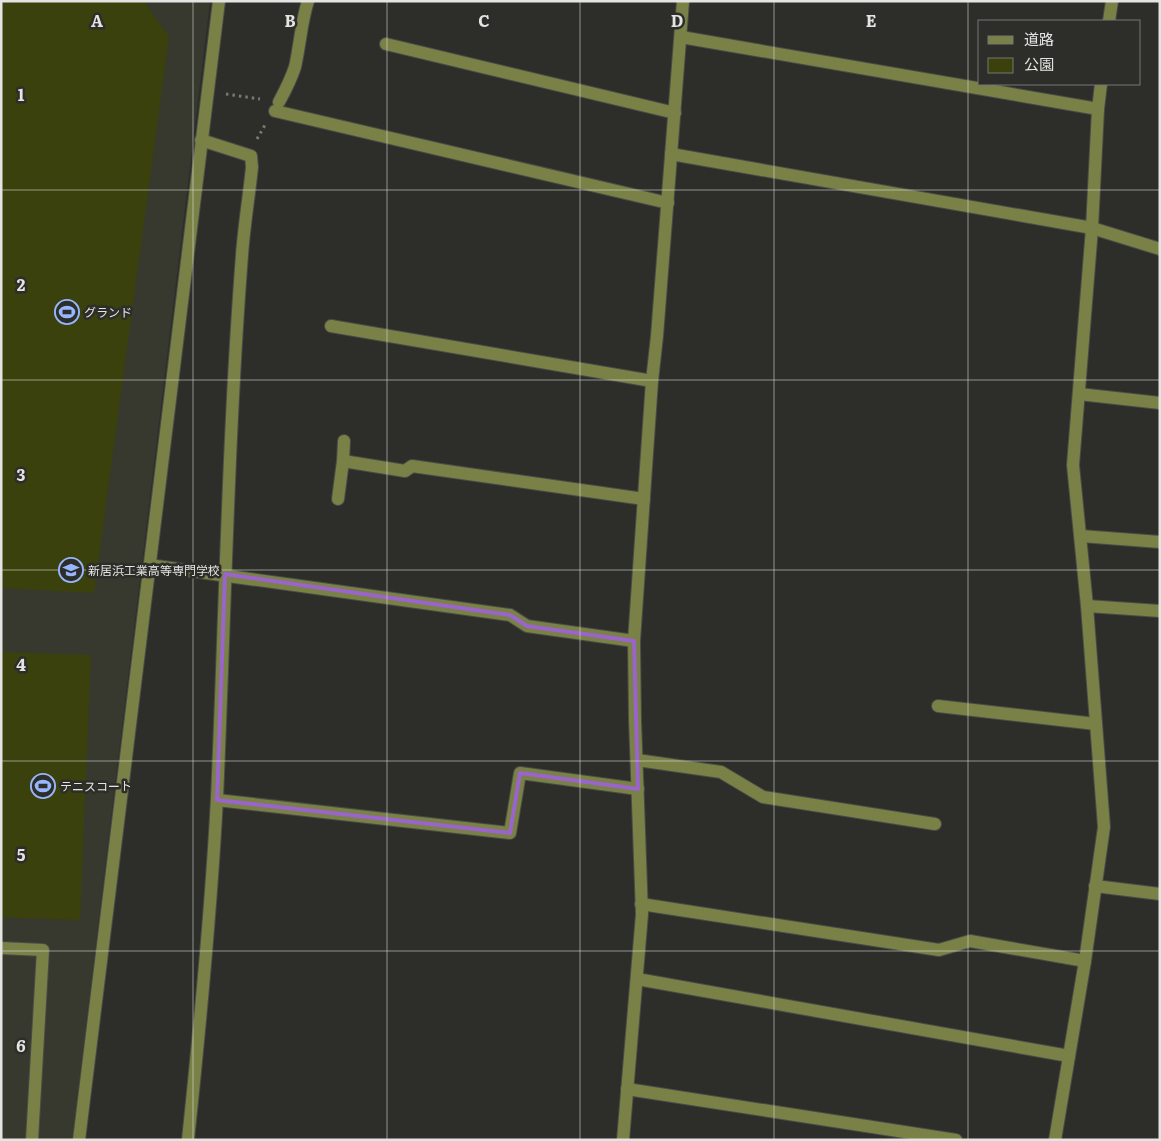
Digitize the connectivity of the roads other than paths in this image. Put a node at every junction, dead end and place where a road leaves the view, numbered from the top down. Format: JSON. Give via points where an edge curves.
{"nodes":[{"id":1,"x":219,"y":1,"type":"edge"},
{"id":2,"x":308,"y":1,"type":"edge"},
{"id":3,"x":683,"y":1,"type":"edge"},
{"id":4,"x":1112,"y":1,"type":"edge"},
{"id":5,"x":1109,"y":20,"type":"edge"},
{"id":6,"x":681,"y":37,"type":"junction"},
{"id":7,"x":386,"y":44,"type":"dead end"},
{"id":8,"x":1101,"y":85,"type":"edge"},
{"id":9,"x":1098,"y":109,"type":"junction"},
{"id":10,"x":675,"y":113,"type":"junction"},
{"id":11,"x":201,"y":140,"type":"junction"},
{"id":12,"x":672,"y":154,"type":"junction"},
{"id":13,"x":668,"y":202,"type":"junction"},
{"id":14,"x":1092,"y":228,"type":"junction"},
{"id":15,"x":1160,"y":249,"type":"edge"},
{"id":16,"x":331,"y":326,"type":"dead end"},
{"id":17,"x":652,"y":381,"type":"junction"},
{"id":18,"x":1079,"y":394,"type":"junction"},
{"id":19,"x":1160,"y":403,"type":"edge"},
{"id":20,"x":344,"y":441,"type":"dead end"},
{"id":21,"x":343,"y":461,"type":"junction"},
{"id":22,"x":338,"y":499,"type":"dead end"},
{"id":23,"x":644,"y":499,"type":"junction"},
{"id":24,"x":1081,"y":536,"type":"junction"},
{"id":25,"x":1160,"y":542,"type":"edge"},
{"id":26,"x":149,"y":565,"type":"junction"},
{"id":27,"x":225,"y":574,"type":"junction"},
{"id":28,"x":1087,"y":606,"type":"junction"},
{"id":29,"x":1160,"y":611,"type":"edge"},
{"id":30,"x":634,"y":642,"type":"junction"},
{"id":31,"x":938,"y":706,"type":"dead end"},
{"id":32,"x":1096,"y":724,"type":"junction"},
{"id":33,"x":636,"y":760,"type":"junction"},
{"id":34,"x":638,"y":788,"type":"junction"},
{"id":35,"x":217,"y":800,"type":"junction"},
{"id":36,"x":935,"y":824,"type":"dead end"},
{"id":37,"x":1096,"y":886,"type":"junction"},
{"id":38,"x":1160,"y":894,"type":"edge"},
{"id":39,"x":641,"y":904,"type":"junction"},
{"id":40,"x":1,"y":948,"type":"edge"},
{"id":41,"x":1085,"y":961,"type":"junction"},
{"id":42,"x":636,"y":979,"type":"junction"},
{"id":43,"x":1069,"y":1056,"type":"junction"},
{"id":44,"x":627,"y":1089,"type":"junction"},
{"id":45,"x":32,"y":1140,"type":"edge"},
{"id":46,"x":78,"y":1140,"type":"edge"},
{"id":47,"x":188,"y":1140,"type":"edge"},
{"id":48,"x":623,"y":1140,"type":"edge"},
{"id":49,"x":956,"y":1140,"type":"edge"},
{"id":50,"x":1055,"y":1140,"type":"edge"}],
"edges":[{"from":1,"to":11,"type":"street"},
{"from":2,"to":13,"type":"street","via":[[295,67],[277,106]]},
{"from":3,"to":6,"type":"street"},
{"from":4,"to":5,"type":"street"},
{"from":6,"to":9,"type":"street"},
{"from":6,"to":10,"type":"street"},
{"from":7,"to":10,"type":"street"},
{"from":8,"to":9,"type":"street"},
{"from":9,"to":14,"type":"street"},
{"from":10,"to":12,"type":"street"},
{"from":11,"to":26,"type":"street"},
{"from":11,"to":27,"type":"street","via":[[251,156],[252,168],[241,263]]},
{"from":12,"to":13,"type":"street"},
{"from":12,"to":14,"type":"street"},
{"from":13,"to":17,"type":"street"},
{"from":14,"to":15,"type":"street"},
{"from":14,"to":18,"type":"street"},
{"from":16,"to":17,"type":"street"},
{"from":17,"to":23,"type":"street"},
{"from":18,"to":19,"type":"street"},
{"from":18,"to":24,"type":"street","via":[[1073,465]]},
{"from":20,"to":21,"type":"street"},
{"from":21,"to":22,"type":"street"},
{"from":21,"to":23,"type":"street","via":[[405,471],[412,466]]},
{"from":23,"to":30,"type":"street"},
{"from":24,"to":25,"type":"street"},
{"from":24,"to":28,"type":"street"},
{"from":26,"to":27,"type":"street"},
{"from":26,"to":46,"type":"street"},
{"from":27,"to":30,"type":"street","via":[[510,615],[527,626]]},
{"from":27,"to":35,"type":"street"},
{"from":28,"to":29,"type":"street"},
{"from":28,"to":32,"type":"street"},
{"from":30,"to":33,"type":"street"},
{"from":31,"to":32,"type":"street"},
{"from":32,"to":37,"type":"street","via":[[1104,827]]},
{"from":33,"to":34,"type":"street"},
{"from":33,"to":36,"type":"street","via":[[721,772],[763,797]]},
{"from":34,"to":35,"type":"street","via":[[520,773],[510,833]]},
{"from":34,"to":39,"type":"street"},
{"from":35,"to":47,"type":"street","via":[[202,1007]]},
{"from":37,"to":38,"type":"street"},
{"from":37,"to":41,"type":"street"},
{"from":39,"to":41,"type":"street","via":[[939,950],[970,942]]},
{"from":39,"to":42,"type":"street"},
{"from":40,"to":45,"type":"street","via":[[43,950]]},
{"from":41,"to":43,"type":"street"},
{"from":42,"to":43,"type":"street"},
{"from":42,"to":44,"type":"street"},
{"from":43,"to":50,"type":"street"},
{"from":44,"to":48,"type":"street"},
{"from":44,"to":49,"type":"street"}]}
